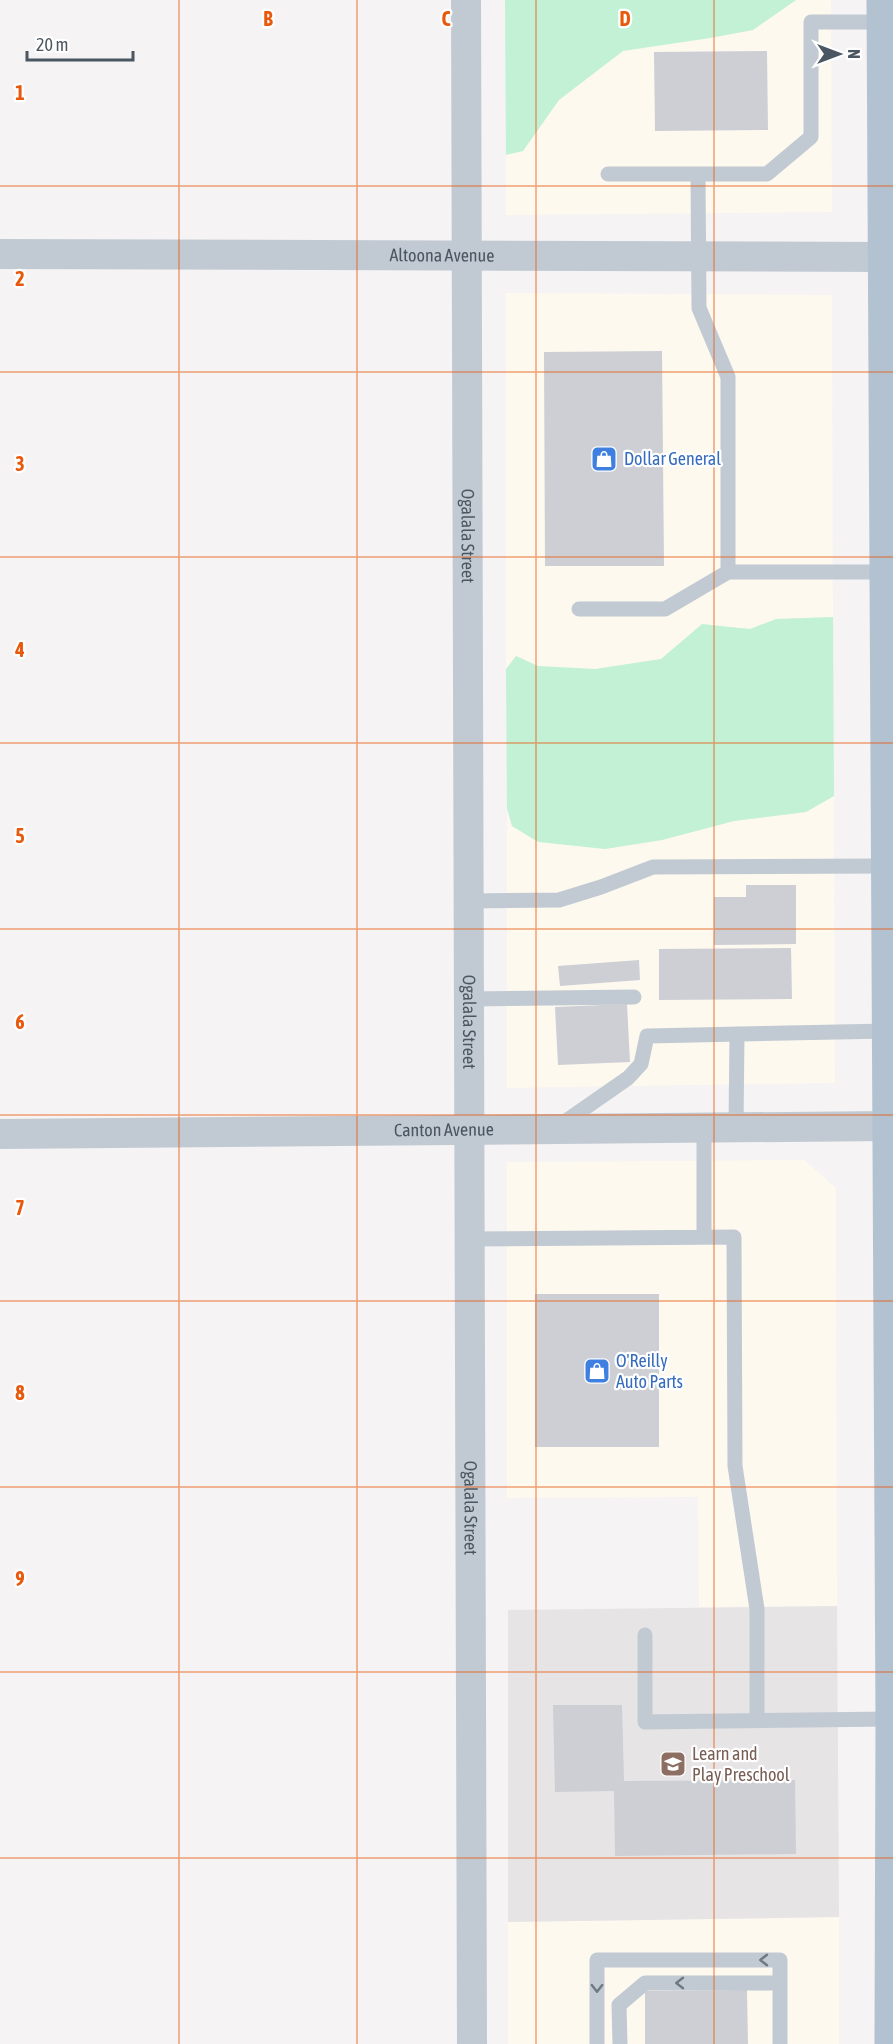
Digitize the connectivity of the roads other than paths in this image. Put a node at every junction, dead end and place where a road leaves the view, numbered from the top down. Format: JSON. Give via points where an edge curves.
{"nodes":[{"id":1,"x":466,"y":0,"type":"edge"},
{"id":2,"x":883,"y":11,"type":"edge"},
{"id":3,"x":608,"y":174,"type":"dead end"},
{"id":4,"x":698,"y":174,"type":"junction"},
{"id":5,"x":0,"y":254,"type":"edge"},
{"id":6,"x":467,"y":255,"type":"junction"},
{"id":7,"x":698,"y":256,"type":"junction"},
{"id":8,"x":885,"y":257,"type":"junction"},
{"id":9,"x":889,"y":358,"type":"edge"},
{"id":10,"x":728,"y":572,"type":"junction"},
{"id":11,"x":890,"y":583,"type":"edge"},
{"id":12,"x":579,"y":609,"type":"dead end"},
{"id":13,"x":888,"y":866,"type":"junction"},
{"id":14,"x":469,"y":901,"type":"junction"},
{"id":15,"x":634,"y":997,"type":"dead end"},
{"id":16,"x":469,"y":999,"type":"junction"},
{"id":17,"x":888,"y":1031,"type":"junction"},
{"id":18,"x":737,"y":1034,"type":"junction"},
{"id":19,"x":736,"y":1127,"type":"junction"},
{"id":20,"x":704,"y":1128,"type":"junction"},
{"id":21,"x":891,"y":1128,"type":"edge"},
{"id":22,"x":555,"y":1129,"type":"junction"},
{"id":23,"x":470,"y":1130,"type":"junction"},
{"id":24,"x":0,"y":1134,"type":"edge"},
{"id":25,"x":704,"y":1237,"type":"junction"},
{"id":26,"x":470,"y":1239,"type":"junction"},
{"id":27,"x":645,"y":1635,"type":"dead end"},
{"id":28,"x":892,"y":1719,"type":"edge"},
{"id":29,"x":757,"y":1720,"type":"junction"},
{"id":30,"x":780,"y":1983,"type":"junction"},
{"id":31,"x":472,"y":2044,"type":"edge"},
{"id":32,"x":597,"y":2044,"type":"edge"},
{"id":33,"x":620,"y":2044,"type":"edge"},
{"id":34,"x":780,"y":2044,"type":"edge"},
{"id":35,"x":891,"y":2044,"type":"edge"}],
"edges":[{"from":1,"to":6,"type":"street","name":"Ogalala Street"},
{"from":2,"to":4,"type":"lane","via":[[811,22],[811,137],[767,174]]},
{"from":2,"to":8,"type":"main road"},
{"from":3,"to":4,"type":"lane"},
{"from":4,"to":7,"type":"lane"},
{"from":5,"to":6,"type":"street","name":"Altoona Avenue"},
{"from":6,"to":7,"type":"street","name":"Altoona Avenue"},
{"from":6,"to":14,"type":"street","name":"Ogalala Street"},
{"from":7,"to":8,"type":"street","name":"Altoona Avenue"},
{"from":7,"to":10,"type":"lane","via":[[699,308],[728,377]]},
{"from":8,"to":9,"type":"main road"},
{"from":9,"to":11,"type":"main road"},
{"from":10,"to":11,"type":"lane"},
{"from":10,"to":12,"type":"lane","via":[[665,609]]},
{"from":11,"to":13,"type":"main road"},
{"from":13,"to":14,"type":"lane","via":[[653,867],[559,900]]},
{"from":13,"to":17,"type":"main road"},
{"from":14,"to":16,"type":"street","name":"Ogalala Street"},
{"from":15,"to":16,"type":"lane"},
{"from":16,"to":23,"type":"street","name":"Ogalala Street"},
{"from":17,"to":18,"type":"lane"},
{"from":17,"to":21,"type":"main road"},
{"from":18,"to":19,"type":"lane"},
{"from":18,"to":22,"type":"lane","via":[[647,1036],[641,1064],[628,1078]]},
{"from":19,"to":20,"type":"street","name":"Canton Avenue"},
{"from":19,"to":21,"type":"street","name":"Canton Avenue"},
{"from":20,"to":22,"type":"street","name":"Canton Avenue"},
{"from":20,"to":25,"type":"lane"},
{"from":21,"to":28,"type":"main road"},
{"from":22,"to":23,"type":"street","name":"Canton Avenue"},
{"from":23,"to":24,"type":"street","name":"Canton Avenue"},
{"from":23,"to":26,"type":"street","name":"Ogalala Street"},
{"from":25,"to":26,"type":"lane"},
{"from":25,"to":29,"type":"lane","via":[[734,1237],[735,1467],[757,1609]]},
{"from":26,"to":31,"type":"street","name":"Ogalala Street"},
{"from":27,"to":29,"type":"lane","via":[[645,1722]]},
{"from":28,"to":29,"type":"lane"},
{"from":28,"to":35,"type":"main road"},
{"from":30,"to":32,"type":"lane","one_way":true,"via":[[780,1960],[597,1960]]},
{"from":30,"to":33,"type":"lane","one_way":true,"via":[[645,1983],[619,2005]]},
{"from":30,"to":34,"type":"lane"}]}
